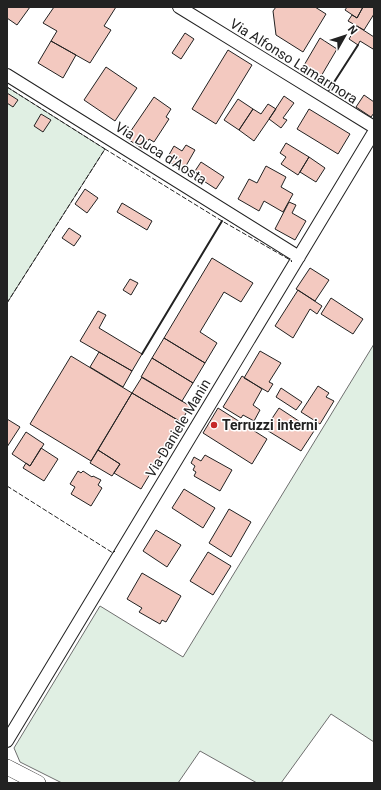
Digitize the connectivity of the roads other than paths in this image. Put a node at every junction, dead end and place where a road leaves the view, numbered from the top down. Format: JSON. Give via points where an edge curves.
{"nodes":[{"id":1,"x":179,"y":7,"type":"edge"},
{"id":2,"x":7,"y":74,"type":"edge"},
{"id":3,"x":374,"y":127,"type":"edge"},
{"id":4,"x":374,"y":132,"type":"edge"},
{"id":5,"x":299,"y":257,"type":"junction"},
{"id":6,"x":7,"y":741,"type":"edge"},
{"id":7,"x":7,"y":767,"type":"edge"},
{"id":8,"x":38,"y":783,"type":"edge"}],
"edges":[{"from":1,"to":3,"type":"street","name":"Via Alfonso Lamarmora"},
{"from":2,"to":5,"type":"street","name":"Via Duca d'Aosta"},
{"from":4,"to":5,"type":"street","name":"Via Daniele Manin"},
{"from":5,"to":6,"type":"street","name":"Via Daniele Manin"},
{"from":7,"to":8,"type":"street"}]}
